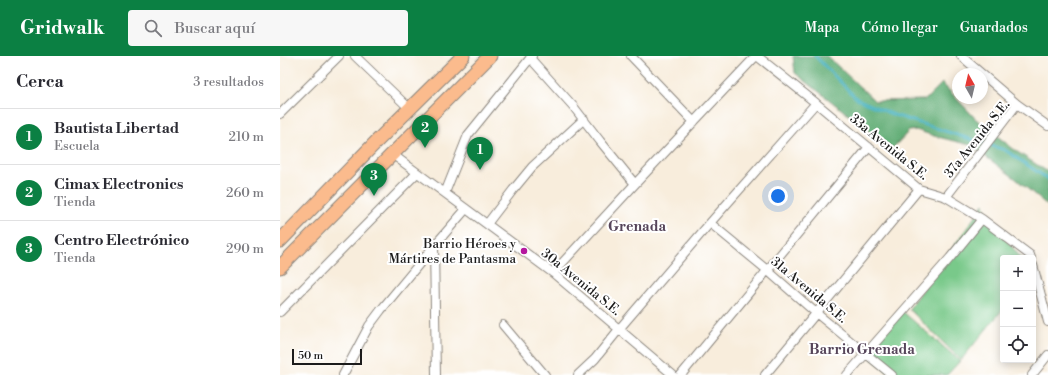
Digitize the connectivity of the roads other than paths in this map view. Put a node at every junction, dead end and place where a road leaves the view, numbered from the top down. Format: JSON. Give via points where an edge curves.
{"nodes":[{"id":1,"x":339,"y":56,"type":"edge"},
{"id":2,"x":356,"y":56,"type":"edge"},
{"id":3,"x":463,"y":56,"type":"edge"},
{"id":4,"x":490,"y":56,"type":"edge"},
{"id":5,"x":631,"y":56,"type":"edge"},
{"id":6,"x":757,"y":56,"type":"edge"},
{"id":7,"x":961,"y":56,"type":"edge"},
{"id":8,"x":531,"y":57,"type":"edge"},
{"id":9,"x":816,"y":103,"type":"junction"},
{"id":10,"x":1017,"y":104,"type":"junction"},
{"id":11,"x":410,"y":109,"type":"junction"},
{"id":12,"x":280,"y":114,"type":"edge"},
{"id":13,"x":584,"y":119,"type":"junction"},
{"id":14,"x":694,"y":122,"type":"junction"},
{"id":15,"x":1048,"y":126,"type":"edge"},
{"id":16,"x":869,"y":147,"type":"junction"},
{"id":17,"x":392,"y":154,"type":"junction"},
{"id":18,"x":417,"y":173,"type":"junction"},
{"id":19,"x":635,"y":184,"type":"junction"},
{"id":20,"x":918,"y":189,"type":"junction"},
{"id":21,"x":445,"y":193,"type":"junction"},
{"id":22,"x":946,"y":197,"type":"junction"},
{"id":23,"x":466,"y":209,"type":"junction"},
{"id":24,"x":982,"y":219,"type":"junction"},
{"id":25,"x":487,"y":224,"type":"junction"},
{"id":26,"x":710,"y":224,"type":"junction"},
{"id":27,"x":280,"y":241,"type":"edge"},
{"id":28,"x":434,"y":246,"type":"junction"},
{"id":29,"x":1030,"y":255,"type":"edge"},
{"id":30,"x":280,"y":267,"type":"edge"},
{"id":31,"x":767,"y":270,"type":"junction"},
{"id":32,"x":553,"y":273,"type":"junction"},
{"id":33,"x":1036,"y":276,"type":"edge"},
{"id":34,"x":280,"y":312,"type":"edge"},
{"id":35,"x":816,"y":313,"type":"junction"},
{"id":36,"x":1048,"y":322,"type":"edge"},
{"id":37,"x":503,"y":325,"type":"dead end"},
{"id":38,"x":620,"y":328,"type":"junction"},
{"id":39,"x":865,"y":353,"type":"junction"},
{"id":40,"x":1048,"y":355,"type":"edge"},
{"id":41,"x":343,"y":375,"type":"edge"},
{"id":42,"x":436,"y":375,"type":"edge"},
{"id":43,"x":545,"y":375,"type":"edge"},
{"id":44,"x":578,"y":375,"type":"edge"},
{"id":45,"x":673,"y":375,"type":"edge"},
{"id":46,"x":681,"y":375,"type":"edge"},
{"id":47,"x":765,"y":375,"type":"edge"},
{"id":48,"x":847,"y":375,"type":"edge"},
{"id":49,"x":892,"y":375,"type":"edge"},
{"id":50,"x":1032,"y":375,"type":"edge"}],
"edges":[{"from":1,"to":12,"type":"street"},
{"from":2,"to":11,"type":"street"},
{"from":3,"to":11,"type":"main road"},
{"from":4,"to":17,"type":"main road"},
{"from":5,"to":14,"type":"street"},
{"from":6,"to":9,"type":"street","name":"33a Avenida S.E."},
{"from":6,"to":14,"type":"street"},
{"from":7,"to":10,"type":"street"},
{"from":8,"to":13,"type":"street"},
{"from":8,"to":21,"type":"street","via":[[468,135]]},
{"from":9,"to":16,"type":"street","name":"33a Avenida S.E."},
{"from":9,"to":26,"type":"street"},
{"from":10,"to":15,"type":"street","name":"37a Avenida S.E."},
{"from":10,"to":22,"type":"street","name":"37a Avenida S.E."},
{"from":11,"to":27,"type":"main road"},
{"from":13,"to":19,"type":"street"},
{"from":13,"to":25,"type":"street","via":[[532,167]]},
{"from":14,"to":19,"type":"street"},
{"from":16,"to":20,"type":"street","name":"33a Avenida S.E."},
{"from":16,"to":31,"type":"street"},
{"from":17,"to":18,"type":"street","name":"30a Avenida S.E."},
{"from":17,"to":30,"type":"main road"},
{"from":18,"to":21,"type":"street","name":"30a Avenida S.E."},
{"from":18,"to":34,"type":"street"},
{"from":19,"to":32,"type":"street"},
{"from":20,"to":22,"type":"street","name":"33a Avenida S.E."},
{"from":20,"to":35,"type":"street"},
{"from":21,"to":23,"type":"street","name":"30a Avenida S.E."},
{"from":22,"to":24,"type":"street","name":"33a Avenida S.E."},
{"from":23,"to":25,"type":"street","name":"30a Avenida S.E."},
{"from":23,"to":28,"type":"street"},
{"from":24,"to":29,"type":"street","name":"33a Avenida S.E."},
{"from":24,"to":39,"type":"street"},
{"from":25,"to":32,"type":"street","name":"30a Avenida S.E."},
{"from":26,"to":31,"type":"street","name":"31a Avenida S.E."},
{"from":26,"to":38,"type":"street"},
{"from":28,"to":41,"type":"street","via":[[369,326]]},
{"from":28,"to":42,"type":"street"},
{"from":31,"to":35,"type":"street","name":"31a Avenida S.E."},
{"from":31,"to":46,"type":"street"},
{"from":32,"to":38,"type":"street","name":"30a Avenida S.E."},
{"from":33,"to":36,"type":"street"},
{"from":35,"to":39,"type":"street","name":"31a Avenida S.E."},
{"from":35,"to":47,"type":"street"},
{"from":37,"to":43,"type":"street"},
{"from":38,"to":44,"type":"street","via":[[595,359]]},
{"from":38,"to":45,"type":"street","name":"30a Avenida S.E."},
{"from":39,"to":48,"type":"street"},
{"from":39,"to":49,"type":"street","name":"31a Avenida S.E."},
{"from":40,"to":50,"type":"street"}]}
